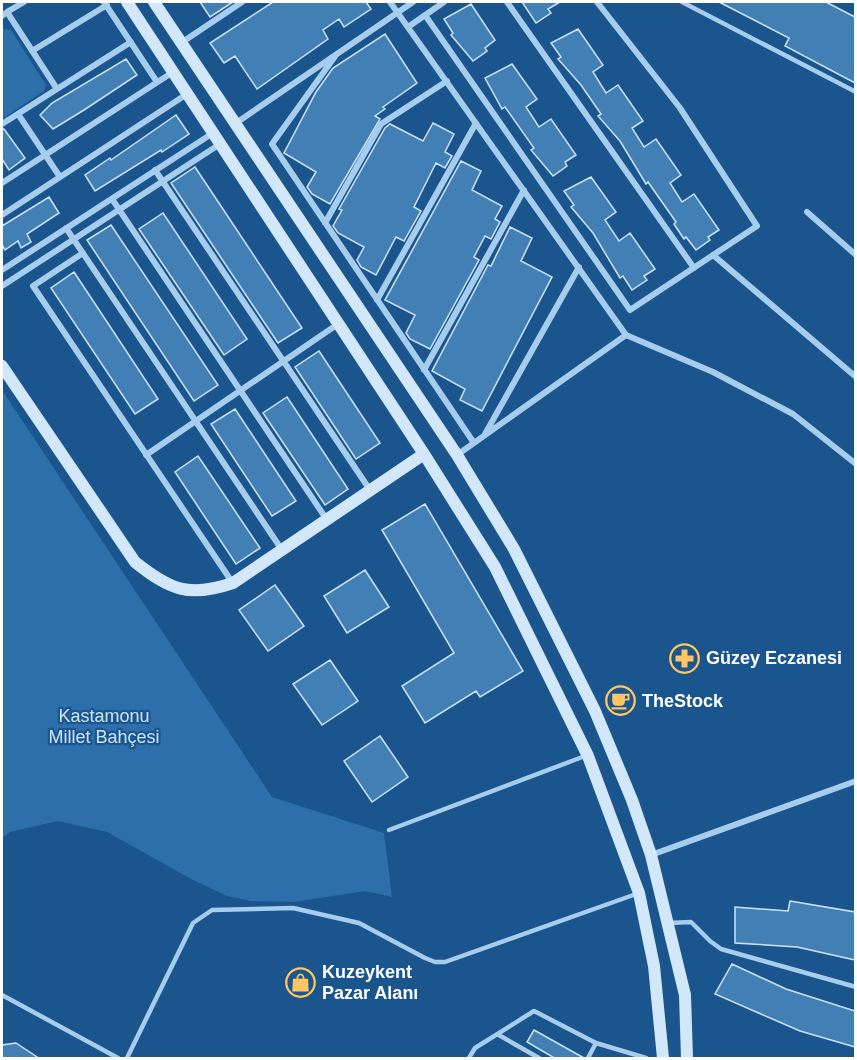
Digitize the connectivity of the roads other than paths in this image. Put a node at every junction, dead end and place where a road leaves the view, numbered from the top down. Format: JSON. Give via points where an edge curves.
{"nodes":[{"id":1,"x":24,"y":2,"type":"edge"},
{"id":2,"x":128,"y":2,"type":"edge"},
{"id":3,"x":154,"y":2,"type":"edge"},
{"id":4,"x":242,"y":2,"type":"edge"},
{"id":5,"x":390,"y":2,"type":"edge"},
{"id":6,"x":413,"y":2,"type":"edge"},
{"id":7,"x":444,"y":2,"type":"edge"},
{"id":8,"x":507,"y":2,"type":"edge"},
{"id":9,"x":597,"y":2,"type":"edge"},
{"id":10,"x":682,"y":2,"type":"edge"},
{"id":11,"x":105,"y":3,"type":"edge"},
{"id":12,"x":398,"y":12,"type":"junction"},
{"id":13,"x":4,"y":14,"type":"edge"},
{"id":14,"x":424,"y":15,"type":"junction"},
{"id":15,"x":408,"y":27,"type":"junction"},
{"id":16,"x":130,"y":42,"type":"junction"},
{"id":17,"x":181,"y":43,"type":"junction"},
{"id":18,"x":32,"y":51,"type":"junction"},
{"id":19,"x":336,"y":55,"type":"junction"},
{"id":20,"x":173,"y":72,"type":"junction"},
{"id":21,"x":447,"y":81,"type":"junction"},
{"id":22,"x":157,"y":82,"type":"junction"},
{"id":23,"x":57,"y":89,"type":"junction"},
{"id":24,"x":855,"y":92,"type":"edge"},
{"id":25,"x":188,"y":94,"type":"junction"},
{"id":26,"x":18,"y":114,"type":"junction"},
{"id":27,"x":236,"y":123,"type":"junction"},
{"id":28,"x":476,"y":123,"type":"junction"},
{"id":29,"x":2,"y":124,"type":"edge"},
{"id":30,"x":217,"y":138,"type":"junction"},
{"id":31,"x":46,"y":154,"type":"junction"},
{"id":32,"x":155,"y":170,"type":"junction"},
{"id":33,"x":60,"y":177,"type":"junction"},
{"id":34,"x":163,"y":181,"type":"junction"},
{"id":35,"x":2,"y":183,"type":"edge"},
{"id":36,"x":524,"y":190,"type":"junction"},
{"id":37,"x":112,"y":199,"type":"junction"},
{"id":38,"x":119,"y":210,"type":"junction"},
{"id":39,"x":807,"y":212,"type":"dead end"},
{"id":40,"x":2,"y":215,"type":"edge"},
{"id":41,"x":325,"y":223,"type":"junction"},
{"id":42,"x":66,"y":228,"type":"junction"},
{"id":43,"x":73,"y":239,"type":"junction"},
{"id":44,"x":83,"y":253,"type":"junction"},
{"id":45,"x":713,"y":255,"type":"junction"},
{"id":46,"x":855,"y":255,"type":"edge"},
{"id":47,"x":579,"y":267,"type":"junction"},
{"id":48,"x":694,"y":268,"type":"junction"},
{"id":49,"x":2,"y":270,"type":"edge"},
{"id":50,"x":2,"y":286,"type":"edge"},
{"id":51,"x":377,"y":300,"type":"junction"},
{"id":52,"x":338,"y":324,"type":"junction"},
{"id":53,"x":626,"y":335,"type":"junction"},
{"id":54,"x":284,"y":362,"type":"junction"},
{"id":55,"x":2,"y":366,"type":"edge"},
{"id":56,"x":424,"y":369,"type":"junction"},
{"id":57,"x":855,"y":377,"type":"edge"},
{"id":58,"x":240,"y":391,"type":"junction"},
{"id":59,"x":196,"y":421,"type":"junction"},
{"id":60,"x":485,"y":436,"type":"junction"},
{"id":61,"x":474,"y":443,"type":"junction"},
{"id":62,"x":424,"y":454,"type":"junction"},
{"id":63,"x":146,"y":455,"type":"junction"},
{"id":64,"x":457,"y":455,"type":"junction"},
{"id":65,"x":855,"y":464,"type":"edge"},
{"id":66,"x":370,"y":490,"type":"junction"},
{"id":67,"x":327,"y":520,"type":"junction"},
{"id":68,"x":282,"y":550,"type":"junction"},
{"id":69,"x":233,"y":583,"type":"junction"},
{"id":70,"x":588,"y":756,"type":"junction"},
{"id":71,"x":855,"y":781,"type":"edge"},
{"id":72,"x":389,"y":830,"type":"dead end"},
{"id":73,"x":651,"y":855,"type":"junction"},
{"id":74,"x":639,"y":893,"type":"junction"},
{"id":75,"x":669,"y":923,"type":"junction"},
{"id":76,"x":855,"y":987,"type":"edge"},
{"id":77,"x":2,"y":995,"type":"edge"},
{"id":78,"x":497,"y":1034,"type":"junction"},
{"id":79,"x":596,"y":1043,"type":"junction"},
{"id":80,"x":643,"y":1058,"type":"edge"},
{"id":81,"x":118,"y":1059,"type":"edge"},
{"id":82,"x":127,"y":1059,"type":"edge"},
{"id":83,"x":469,"y":1059,"type":"edge"},
{"id":84,"x":539,"y":1059,"type":"edge"},
{"id":85,"x":588,"y":1059,"type":"edge"},
{"id":86,"x":663,"y":1059,"type":"edge"},
{"id":87,"x":687,"y":1059,"type":"edge"}],
"edges":[{"from":1,"to":13,"type":"street"},
{"from":2,"to":20,"type":"main road"},
{"from":3,"to":17,"type":"main road"},
{"from":4,"to":17,"type":"street"},
{"from":5,"to":12,"type":"street"},
{"from":6,"to":12,"type":"street"},
{"from":7,"to":14,"type":"street"},
{"from":8,"to":48,"type":"street"},
{"from":9,"to":45,"type":"street","via":[[680,108],[757,226]]},
{"from":10,"to":24,"type":"lane"},
{"from":11,"to":16,"type":"street"},
{"from":11,"to":18,"type":"street"},
{"from":12,"to":15,"type":"street"},
{"from":12,"to":19,"type":"street"},
{"from":13,"to":18,"type":"street"},
{"from":14,"to":15,"type":"street"},
{"from":14,"to":48,"type":"street","via":[[630,310]]},
{"from":15,"to":21,"type":"street"},
{"from":16,"to":22,"type":"street"},
{"from":16,"to":23,"type":"street"},
{"from":17,"to":27,"type":"main road"},
{"from":18,"to":23,"type":"street"},
{"from":19,"to":27,"type":"street"},
{"from":19,"to":41,"type":"street","via":[[272,144]]},
{"from":20,"to":22,"type":"street"},
{"from":20,"to":25,"type":"main road"},
{"from":21,"to":28,"type":"street"},
{"from":21,"to":41,"type":"street","via":[[381,124]]},
{"from":22,"to":31,"type":"street"},
{"from":23,"to":26,"type":"street"},
{"from":25,"to":30,"type":"main road"},
{"from":25,"to":33,"type":"street"},
{"from":26,"to":29,"type":"street"},
{"from":26,"to":31,"type":"street"},
{"from":27,"to":64,"type":"main road"},
{"from":28,"to":36,"type":"street"},
{"from":28,"to":51,"type":"street"},
{"from":30,"to":32,"type":"street"},
{"from":30,"to":34,"type":"street"},
{"from":30,"to":52,"type":"main road"},
{"from":31,"to":33,"type":"street"},
{"from":31,"to":35,"type":"street"},
{"from":32,"to":34,"type":"street"},
{"from":32,"to":37,"type":"street"},
{"from":33,"to":40,"type":"street"},
{"from":34,"to":38,"type":"street"},
{"from":34,"to":54,"type":"street"},
{"from":36,"to":47,"type":"street"},
{"from":36,"to":56,"type":"street"},
{"from":37,"to":38,"type":"street"},
{"from":37,"to":42,"type":"street"},
{"from":38,"to":43,"type":"street"},
{"from":38,"to":58,"type":"street"},
{"from":39,"to":46,"type":"street"},
{"from":41,"to":51,"type":"street"},
{"from":42,"to":43,"type":"street"},
{"from":42,"to":49,"type":"street"},
{"from":43,"to":44,"type":"street"},
{"from":43,"to":50,"type":"street"},
{"from":44,"to":59,"type":"street"},
{"from":44,"to":63,"type":"street","via":[[33,286]]},
{"from":45,"to":48,"type":"street"},
{"from":45,"to":57,"type":"street"},
{"from":47,"to":53,"type":"street"},
{"from":47,"to":60,"type":"street"},
{"from":51,"to":56,"type":"street"},
{"from":52,"to":54,"type":"street"},
{"from":52,"to":62,"type":"main road"},
{"from":53,"to":60,"type":"street"},
{"from":53,"to":65,"type":"street","via":[[713,372],[793,414]]},
{"from":54,"to":58,"type":"street"},
{"from":54,"to":66,"type":"street"},
{"from":55,"to":69,"type":"main road","via":[[135,561],[170,586],[207,592]]},
{"from":56,"to":61,"type":"street"},
{"from":58,"to":59,"type":"street"},
{"from":58,"to":67,"type":"street"},
{"from":59,"to":63,"type":"street"},
{"from":59,"to":68,"type":"street"},
{"from":60,"to":61,"type":"street"},
{"from":61,"to":64,"type":"street"},
{"from":62,"to":66,"type":"main road"},
{"from":62,"to":70,"type":"main road","via":[[495,567]]},
{"from":63,"to":69,"type":"street"},
{"from":64,"to":73,"type":"main road","via":[[514,549],[594,711]]},
{"from":66,"to":67,"type":"main road"},
{"from":67,"to":68,"type":"main road"},
{"from":68,"to":69,"type":"main road"},
{"from":70,"to":72,"type":"lane"},
{"from":70,"to":74,"type":"main road"},
{"from":71,"to":73,"type":"street"},
{"from":73,"to":75,"type":"main road"},
{"from":74,"to":82,"type":"lane","via":[[446,962],[425,958],[359,923],[304,910],[212,910],[194,923]]},
{"from":74,"to":86,"type":"main road","via":[[654,966]]},
{"from":75,"to":76,"type":"lane","via":[[691,922],[722,949]]},
{"from":75,"to":87,"type":"main road","via":[[685,995]]},
{"from":77,"to":81,"type":"lane"},
{"from":78,"to":79,"type":"lane","via":[[534,1011]]},
{"from":78,"to":83,"type":"lane","via":[[475,1048]]},
{"from":78,"to":84,"type":"lane"},
{"from":79,"to":80,"type":"lane"},
{"from":79,"to":85,"type":"lane"}]}
